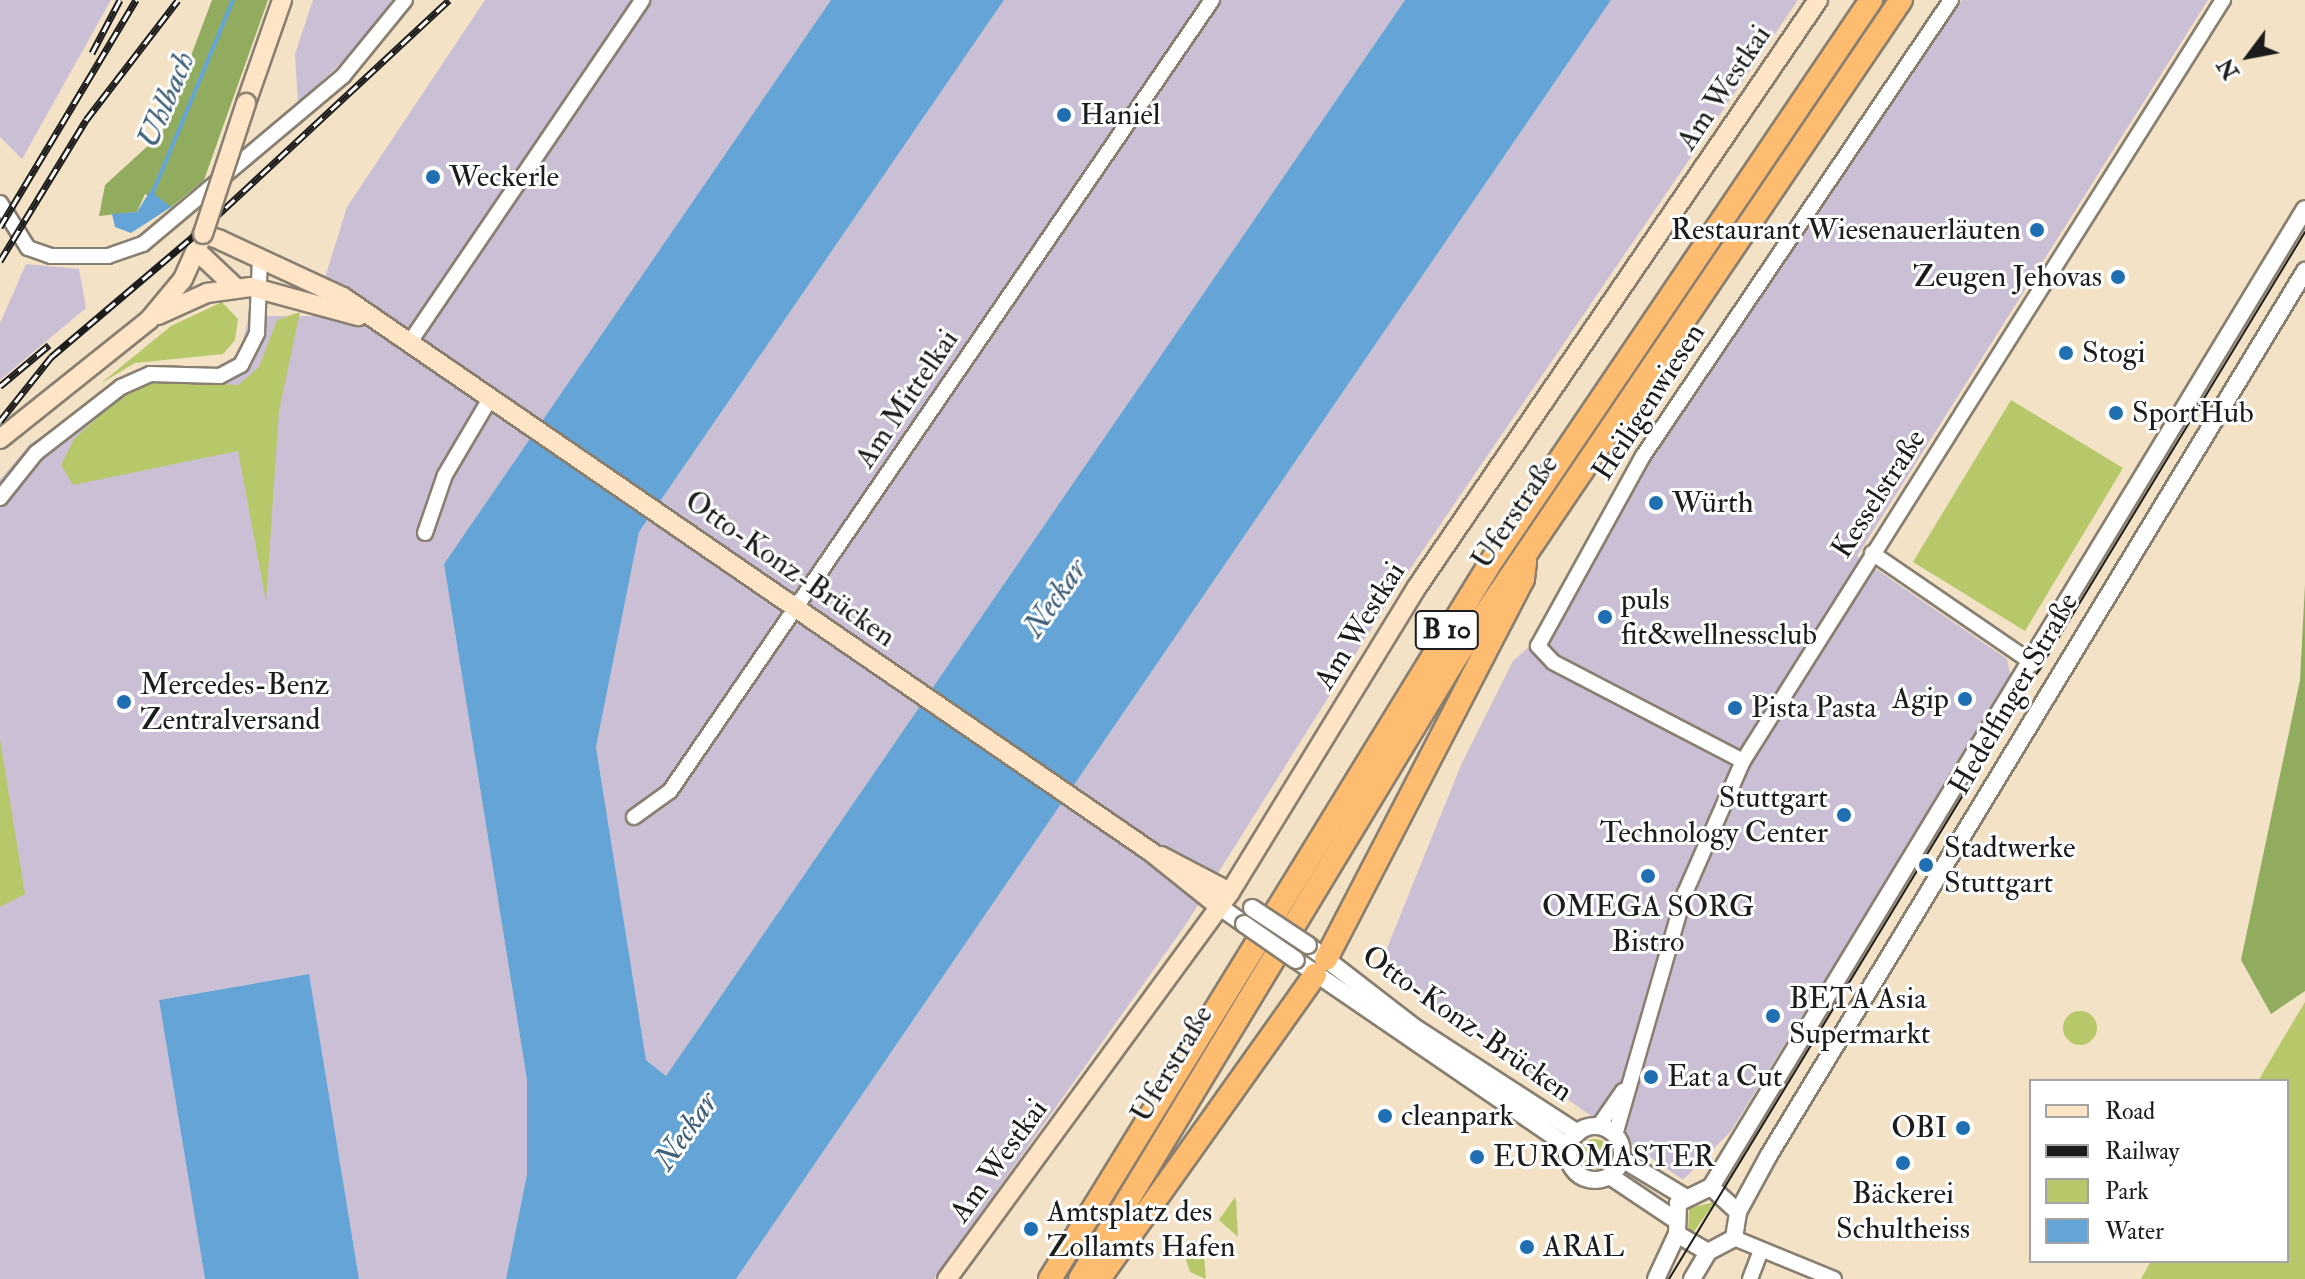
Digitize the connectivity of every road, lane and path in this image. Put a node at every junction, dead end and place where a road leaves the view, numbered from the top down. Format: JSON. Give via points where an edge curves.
{"nodes":[{"id":1,"x":282,"y":0,"type":"edge"},
{"id":2,"x":405,"y":0,"type":"edge"},
{"id":3,"x":642,"y":0,"type":"edge"},
{"id":4,"x":1212,"y":0,"type":"edge"},
{"id":5,"x":1818,"y":0,"type":"edge"},
{"id":6,"x":1871,"y":0,"type":"edge"},
{"id":7,"x":1901,"y":0,"type":"edge"},
{"id":8,"x":1951,"y":0,"type":"edge"},
{"id":9,"x":2223,"y":0,"type":"edge"},
{"id":10,"x":0,"y":203,"type":"edge"},
{"id":11,"x":2304,"y":214,"type":"edge"},
{"id":12,"x":200,"y":243,"type":"junction"},
{"id":13,"x":260,"y":257,"type":"junction"},
{"id":14,"x":2305,"y":271,"type":"edge"},
{"id":15,"x":2265,"y":275,"type":"junction"},
{"id":16,"x":235,"y":287,"type":"junction"},
{"id":17,"x":259,"y":287,"type":"junction"},
{"id":18,"x":2290,"y":296,"type":"junction"},
{"id":19,"x":330,"y":298,"type":"junction"},
{"id":20,"x":149,"y":320,"type":"junction"},
{"id":21,"x":404,"y":338,"type":"junction"},
{"id":22,"x":491,"y":397,"type":"junction"},
{"id":23,"x":0,"y":439,"type":"edge"},
{"id":24,"x":0,"y":498,"type":"edge"},
{"id":25,"x":425,"y":533,"type":"dead end"},
{"id":26,"x":1526,"y":548,"type":"junction"},
{"id":27,"x":1872,"y":553,"type":"junction"},
{"id":28,"x":796,"y":607,"type":"junction"},
{"id":29,"x":2034,"y":664,"type":"junction"},
{"id":30,"x":1743,"y":761,"type":"junction"},
{"id":31,"x":634,"y":817,"type":"dead end"},
{"id":32,"x":1225,"y":899,"type":"junction"},
{"id":33,"x":1316,"y":960,"type":"junction"},
{"id":34,"x":1623,"y":1091,"type":"junction"},
{"id":35,"x":1598,"y":1127,"type":"junction"},
{"id":36,"x":1615,"y":1135,"type":"junction"},
{"id":37,"x":1574,"y":1140,"type":"junction"},
{"id":38,"x":1622,"y":1159,"type":"junction"},
{"id":39,"x":1610,"y":1176,"type":"junction"},
{"id":40,"x":1711,"y":1187,"type":"junction"},
{"id":41,"x":1683,"y":1196,"type":"junction"},
{"id":42,"x":1738,"y":1212,"type":"junction"},
{"id":43,"x":1676,"y":1227,"type":"junction"},
{"id":44,"x":1734,"y":1238,"type":"junction"},
{"id":45,"x":1761,"y":1250,"type":"junction"},
{"id":46,"x":1708,"y":1252,"type":"junction"},
{"id":47,"x":947,"y":1279,"type":"edge"},
{"id":48,"x":1050,"y":1279,"type":"edge"},
{"id":49,"x":1080,"y":1279,"type":"edge"},
{"id":50,"x":1099,"y":1279,"type":"edge"},
{"id":51,"x":1656,"y":1279,"type":"edge"},
{"id":52,"x":1692,"y":1279,"type":"edge"},
{"id":53,"x":1750,"y":1279,"type":"edge"},
{"id":54,"x":1834,"y":1279,"type":"edge"}],
"edges":[{"from":1,"to":12,"type":"main road","bridge":true},
{"from":2,"to":10,"type":"street","via":[[343,76],[143,244],[108,256],[51,256],[28,248]]},
{"from":3,"to":21,"type":"street"},
{"from":4,"to":28,"type":"street","name":"Am Mittelkai"},
{"from":5,"to":32,"type":"main road","name":"Am Westkai","via":[[1417,587]]},
{"from":6,"to":48,"type":"highway","name":"Uferstraße","number":"B 10","via":[[1453,620]]},
{"from":7,"to":26,"type":"highway","name":"Uferstraße","number":"B 10"},
{"from":8,"to":30,"type":"street","name":"Heiligenwiesen","via":[[1643,456],[1538,646],[1553,662]]},
{"from":9,"to":27,"type":"street","name":"Kesselstraße"},
{"from":11,"to":15,"type":"street","name":"Hedelfinger Straße"},
{"from":12,"to":13,"type":"main road","name":"Otto-Konz-Brücken"},
{"from":12,"to":16,"type":"main road"},
{"from":12,"to":20,"type":"main road"},
{"from":13,"to":17,"type":"street"},
{"from":13,"to":19,"type":"main road","name":"Otto-Konz-Brücken"},
{"from":14,"to":18,"type":"street","name":"Hedelfinger Straße"},
{"from":15,"to":18,"type":"street","via":[[2283,280]]},
{"from":15,"to":29,"type":"street","name":"Hedelfinger Straße"},
{"from":16,"to":17,"type":"main road","name":"Otto-Konz-Brücken"},
{"from":16,"to":20,"type":"main road","name":"Otto-Konz-Brücken"},
{"from":17,"to":19,"type":"main road","name":"Otto-Konz-Brücken"},
{"from":17,"to":24,"type":"street","via":[[257,333],[247,358],[228,373],[157,373],[121,387],[36,453]]},
{"from":18,"to":42,"type":"street","name":"Hedelfinger Straße","via":[[2026,724]]},
{"from":19,"to":21,"type":"main road","name":"Otto-Konz-Brücken"},
{"from":20,"to":23,"type":"main road"},
{"from":21,"to":22,"type":"main road","name":"Otto-Konz-Brücken"},
{"from":22,"to":25,"type":"street","via":[[445,475]]},
{"from":22,"to":28,"type":"main road","name":"Otto-Konz-Brücken"},
{"from":26,"to":33,"type":"highway","number":"B 10","via":[[1523,579]]},
{"from":26,"to":49,"type":"highway","name":"Uferstraße","number":"B 10","via":[[1360,810]]},
{"from":27,"to":29,"type":"street"},
{"from":27,"to":30,"type":"street","name":"Kesselstraße"},
{"from":28,"to":31,"type":"street","name":"Am Mittelkai","via":[[670,791]]},
{"from":28,"to":32,"type":"main road","name":"Otto-Konz-Brücken"},
{"from":29,"to":40,"type":"street","name":"Hedelfinger Straße"},
{"from":30,"to":34,"type":"street","name":"Kesselstraße","via":[[1685,893]]},
{"from":32,"to":33,"type":"street","name":"Otto-Konz-Brücken","bridge":true,"via":[[1252,908]]},
{"from":32,"to":33,"type":"street","name":"Otto-Konz-Brücken","bridge":true,"via":[[1244,924],[1296,960]]},
{"from":32,"to":47,"type":"main road","name":"Am Westkai"},
{"from":33,"to":37,"type":"street","name":"Otto-Konz-Brücken"},
{"from":33,"to":50,"type":"highway","number":"B 10"},
{"from":34,"to":35,"type":"street","name":"Kesselstraße"},
{"from":34,"to":36,"type":"street","name":"Kesselstraße"},
{"from":35,"to":36,"type":"street","name":"Otto-Konz-Brücken"},
{"from":35,"to":37,"type":"street","name":"Otto-Konz-Brücken"},
{"from":36,"to":38,"type":"street"},
{"from":37,"to":39,"type":"street","name":"Otto-Konz-Brücken","via":[[1582,1177]]},
{"from":38,"to":39,"type":"street"},
{"from":38,"to":41,"type":"street"},
{"from":39,"to":43,"type":"street","name":"Otto-Konz-Brücken"},
{"from":40,"to":41,"type":"street"},
{"from":40,"to":42,"type":"street"},
{"from":41,"to":43,"type":"street"},
{"from":42,"to":44,"type":"street","name":"Hedelfinger Straße"},
{"from":43,"to":46,"type":"street","name":"Otto-Konz-Brücken"},
{"from":43,"to":51,"type":"street"},
{"from":44,"to":45,"type":"street"},
{"from":44,"to":46,"type":"street"},
{"from":45,"to":53,"type":"street"},
{"from":45,"to":54,"type":"street"},
{"from":46,"to":52,"type":"street"}]}
